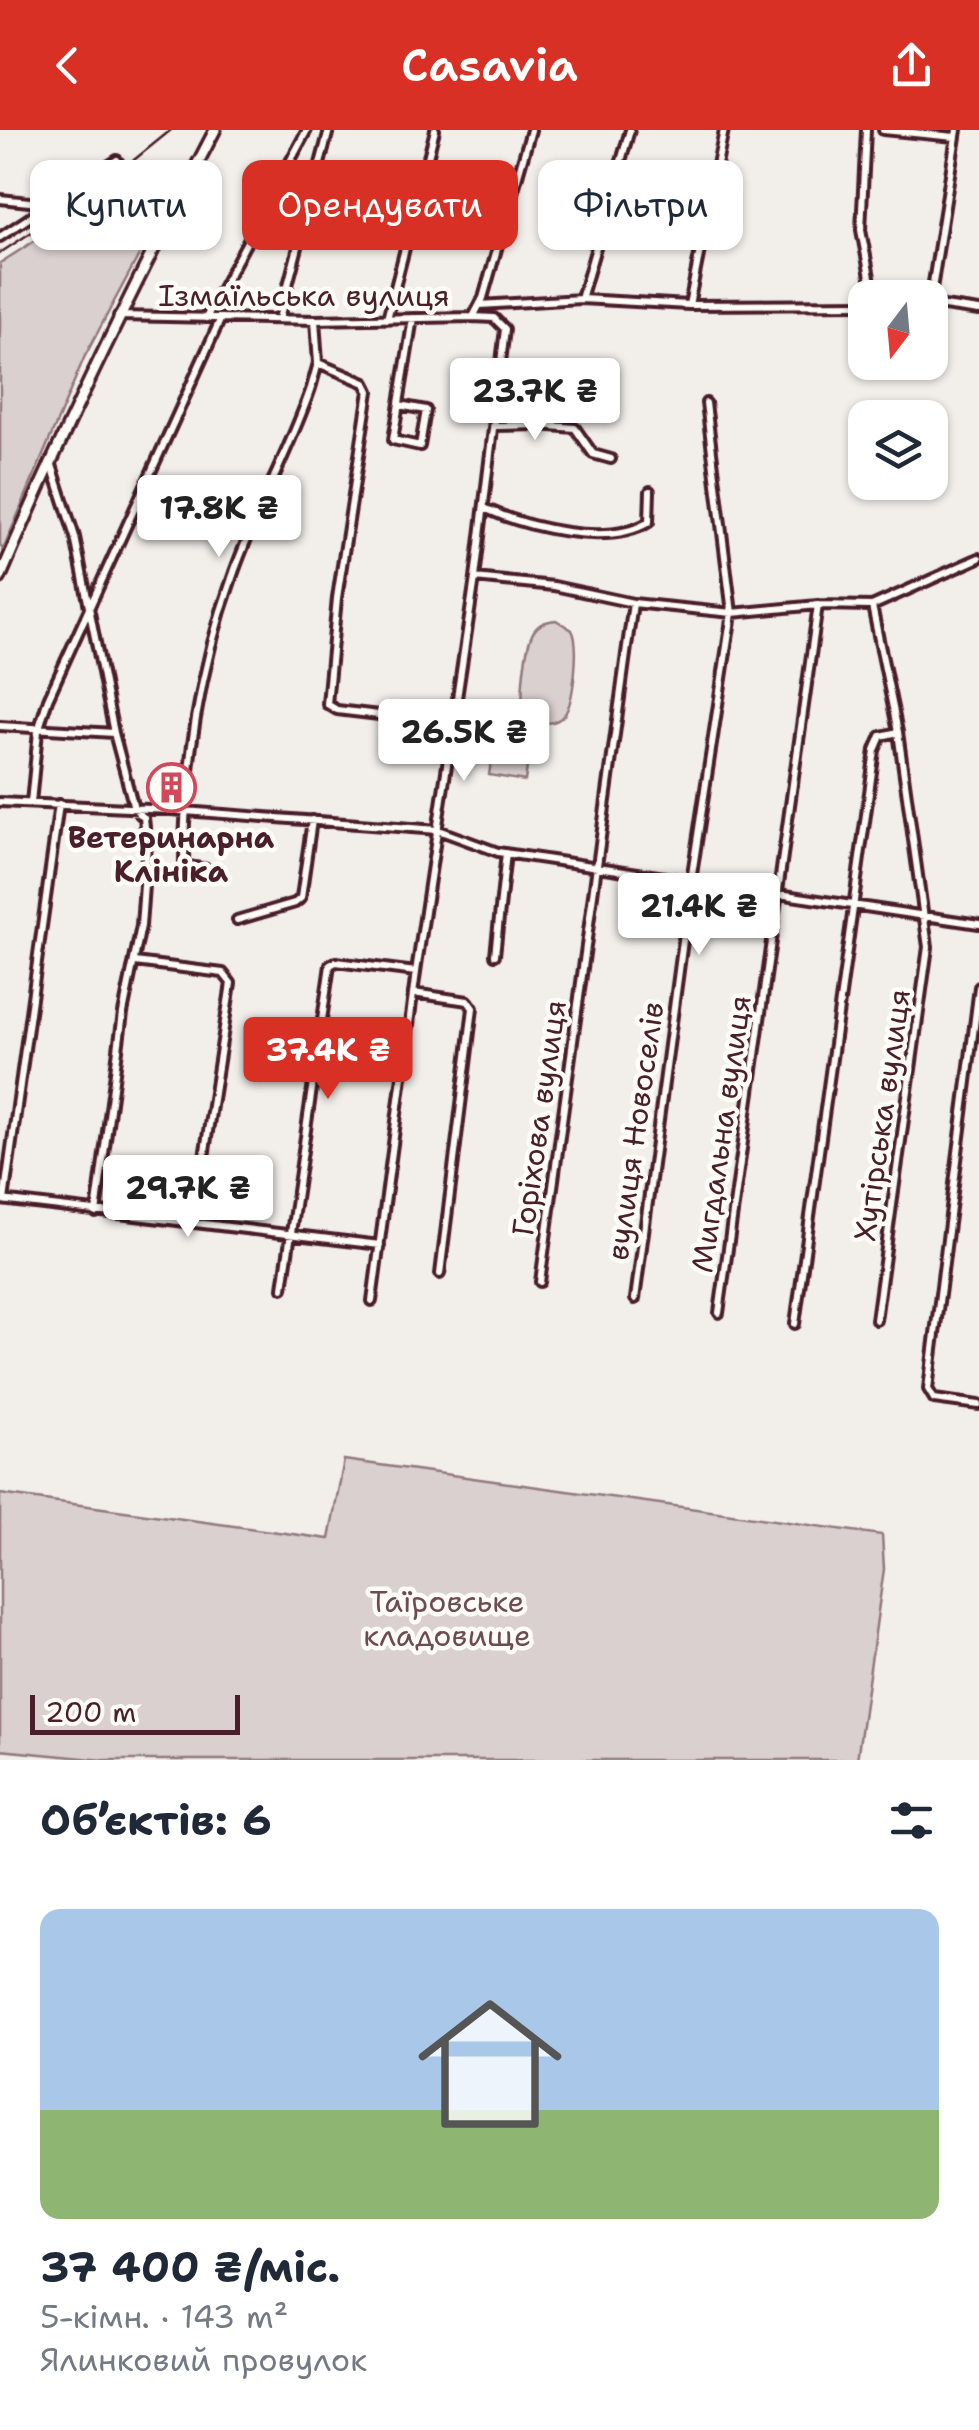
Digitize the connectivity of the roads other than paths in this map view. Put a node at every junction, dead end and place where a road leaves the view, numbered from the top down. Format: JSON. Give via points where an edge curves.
{"nodes":[{"id":1,"x":215,"y":130,"type":"edge"},
{"id":2,"x":308,"y":130,"type":"edge"},
{"id":3,"x":329,"y":130,"type":"edge"},
{"id":4,"x":436,"y":130,"type":"edge"},
{"id":5,"x":531,"y":130,"type":"edge"},
{"id":6,"x":630,"y":130,"type":"edge"},
{"id":7,"x":724,"y":130,"type":"edge"},
{"id":8,"x":866,"y":130,"type":"edge"},
{"id":9,"x":882,"y":130,"type":"edge"},
{"id":10,"x":956,"y":134,"type":"edge"},
{"id":11,"x":199,"y":160,"type":"edge"},
{"id":12,"x":0,"y":198,"type":"edge"},
{"id":13,"x":30,"y":202,"type":"edge"},
{"id":14,"x":30,"y":217,"type":"edge"},
{"id":15,"x":0,"y":237,"type":"edge"},
{"id":16,"x":152,"y":250,"type":"edge"},
{"id":17,"x":871,"y":280,"type":"edge"},
{"id":18,"x":934,"y":280,"type":"edge"},
{"id":19,"x":581,"y":299,"type":"junction"},
{"id":20,"x":689,"y":304,"type":"junction"},
{"id":21,"x":848,"y":304,"type":"edge"},
{"id":22,"x":948,"y":304,"type":"edge"},
{"id":23,"x":480,"y":305,"type":"junction"},
{"id":24,"x":979,"y":310,"type":"edge"},
{"id":25,"x":118,"y":316,"type":"junction"},
{"id":26,"x":206,"y":318,"type":"junction"},
{"id":27,"x":221,"y":318,"type":"junction"},
{"id":28,"x":387,"y":318,"type":"junction"},
{"id":29,"x":414,"y":318,"type":"junction"},
{"id":30,"x":473,"y":318,"type":"junction"},
{"id":31,"x":279,"y":319,"type":"junction"},
{"id":32,"x":315,"y":320,"type":"junction"},
{"id":33,"x":318,"y":363,"type":"junction"},
{"id":34,"x":706,"y":403,"type":"dead end"},
{"id":35,"x":399,"y":405,"type":"junction"},
{"id":36,"x":494,"y":426,"type":"junction"},
{"id":37,"x":50,"y":459,"type":"junction"},
{"id":38,"x":611,"y":459,"type":"dead end"},
{"id":39,"x":650,"y":492,"type":"dead end"},
{"id":40,"x":484,"y":508,"type":"junction"},
{"id":41,"x":979,"y":558,"type":"edge"},
{"id":42,"x":0,"y":578,"type":"edge"},
{"id":43,"x":476,"y":578,"type":"junction"},
{"id":44,"x":633,"y":603,"type":"junction"},
{"id":45,"x":818,"y":605,"type":"junction"},
{"id":46,"x":872,"y":606,"type":"junction"},
{"id":47,"x":91,"y":610,"type":"junction"},
{"id":48,"x":732,"y":614,"type":"junction"},
{"id":49,"x":454,"y":724,"type":"junction"},
{"id":50,"x":0,"y":726,"type":"edge"},
{"id":51,"x":39,"y":729,"type":"junction"},
{"id":52,"x":898,"y":732,"type":"junction"},
{"id":53,"x":114,"y":734,"type":"junction"},
{"id":54,"x":0,"y":802,"type":"edge"},
{"id":55,"x":31,"y":803,"type":"junction"},
{"id":56,"x":58,"y":804,"type":"junction"},
{"id":57,"x":134,"y":808,"type":"junction"},
{"id":58,"x":184,"y":811,"type":"junction"},
{"id":59,"x":312,"y":820,"type":"junction"},
{"id":60,"x":438,"y":830,"type":"junction"},
{"id":61,"x":506,"y":853,"type":"junction"},
{"id":62,"x":597,"y":867,"type":"junction"},
{"id":63,"x":207,"y":869,"type":"dead end"},
{"id":64,"x":691,"y":881,"type":"junction"},
{"id":65,"x":777,"y":895,"type":"junction"},
{"id":66,"x":854,"y":906,"type":"junction"},
{"id":67,"x":924,"y":916,"type":"junction"},
{"id":68,"x":238,"y":920,"type":"dead end"},
{"id":69,"x":979,"y":924,"type":"edge"},
{"id":70,"x":495,"y":956,"type":"dead end"},
{"id":71,"x":136,"y":962,"type":"junction"},
{"id":72,"x":416,"y":972,"type":"junction"},
{"id":73,"x":979,"y":987,"type":"edge"},
{"id":74,"x":414,"y":993,"type":"junction"},
{"id":75,"x":2,"y":1200,"type":"edge"},
{"id":76,"x":96,"y":1213,"type":"junction"},
{"id":77,"x":194,"y":1222,"type":"junction"},
{"id":78,"x":292,"y":1236,"type":"junction"},
{"id":79,"x":380,"y":1245,"type":"junction"},
{"id":80,"x":440,"y":1274,"type":"dead end"},
{"id":81,"x":540,"y":1282,"type":"dead end"},
{"id":82,"x":283,"y":1288,"type":"dead end"},
{"id":83,"x":635,"y":1299,"type":"dead end"},
{"id":84,"x":372,"y":1301,"type":"dead end"},
{"id":85,"x":719,"y":1312,"type":"dead end"},
{"id":86,"x":876,"y":1320,"type":"dead end"},
{"id":87,"x":794,"y":1324,"type":"dead end"},
{"id":88,"x":979,"y":1405,"type":"edge"}],
"edges":[{"from":1,"to":11,"type":"main road"},
{"from":2,"to":26,"type":"street"},
{"from":3,"to":31,"type":"street"},
{"from":4,"to":28,"type":"street"},
{"from":5,"to":23,"type":"street","name":"Ізмаїльська вулиця"},
{"from":6,"to":19,"type":"street"},
{"from":7,"to":20,"type":"street"},
{"from":8,"to":17,"type":"street","via":[[861,230]]},
{"from":9,"to":10,"type":"street"},
{"from":10,"to":18,"type":"street"},
{"from":12,"to":13,"type":"street"},
{"from":14,"to":15,"type":"street"},
{"from":16,"to":25,"type":"main road"},
{"from":19,"to":20,"type":"street"},
{"from":19,"to":23,"type":"street"},
{"from":20,"to":21,"type":"street"},
{"from":22,"to":24,"type":"street"},
{"from":23,"to":30,"type":"street","name":"Ізмаїльська вулиця"},
{"from":25,"to":26,"type":"street","name":"Ізмаїльська вулиця"},
{"from":25,"to":37,"type":"main road"},
{"from":26,"to":27,"type":"street","name":"Ізмаїльська вулиця"},
{"from":27,"to":31,"type":"street","name":"Ізмаїльська вулиця"},
{"from":27,"to":47,"type":"street"},
{"from":28,"to":29,"type":"street","name":"Ізмаїльська вулиця"},
{"from":28,"to":32,"type":"street","name":"Ізмаїльська вулиця"},
{"from":29,"to":30,"type":"street","name":"Ізмаїльська вулиця"},
{"from":29,"to":35,"type":"street"},
{"from":30,"to":36,"type":"street","via":[[494,318],[505,329]]},
{"from":31,"to":32,"type":"street","name":"Ізмаїльська вулиця"},
{"from":32,"to":33,"type":"street"},
{"from":33,"to":49,"type":"street","via":[[365,382],[369,391],[326,700],[337,710]]},
{"from":33,"to":58,"type":"street","via":[[232,577],[204,684]]},
{"from":34,"to":48,"type":"street","name":"вулиця Новоселів"},
{"from":35,"to":35,"type":"street","via":[[426,410],[420,446],[394,442]]},
{"from":36,"to":38,"type":"street","via":[[575,428],[593,454]]},
{"from":36,"to":40,"type":"street"},
{"from":37,"to":42,"type":"main road"},
{"from":37,"to":47,"type":"street"},
{"from":39,"to":40,"type":"street","via":[[649,522],[622,534],[526,525]]},
{"from":40,"to":43,"type":"street"},
{"from":41,"to":46,"type":"street"},
{"from":43,"to":44,"type":"street"},
{"from":43,"to":49,"type":"street"},
{"from":44,"to":48,"type":"street"},
{"from":44,"to":62,"type":"street","name":"Горіхова вулиця"},
{"from":45,"to":46,"type":"street"},
{"from":45,"to":48,"type":"street"},
{"from":45,"to":65,"type":"street","name":"Мигдальна вулиця"},
{"from":46,"to":52,"type":"street","name":"Хутірська вулиця"},
{"from":47,"to":51,"type":"street"},
{"from":47,"to":53,"type":"street"},
{"from":48,"to":64,"type":"street","name":"вулиця Новоселів"},
{"from":49,"to":60,"type":"street"},
{"from":50,"to":51,"type":"street"},
{"from":51,"to":53,"type":"street"},
{"from":51,"to":55,"type":"street"},
{"from":52,"to":66,"type":"street","via":[[885,733],[877,744]]},
{"from":52,"to":67,"type":"street","name":"Хутірська вулиця"},
{"from":53,"to":57,"type":"street"},
{"from":54,"to":55,"type":"street"},
{"from":55,"to":56,"type":"street"},
{"from":56,"to":57,"type":"street"},
{"from":56,"to":75,"type":"street"},
{"from":57,"to":58,"type":"street"},
{"from":57,"to":71,"type":"street","via":[[144,818],[147,844]]},
{"from":58,"to":59,"type":"street"},
{"from":58,"to":63,"type":"street","via":[[184,862]]},
{"from":59,"to":60,"type":"street"},
{"from":59,"to":68,"type":"street","via":[[301,898]]},
{"from":60,"to":61,"type":"street"},
{"from":60,"to":72,"type":"street"},
{"from":61,"to":62,"type":"street"},
{"from":61,"to":70,"type":"street"},
{"from":62,"to":64,"type":"street"},
{"from":62,"to":81,"type":"street","name":"Горіхова вулиця"},
{"from":64,"to":65,"type":"street"},
{"from":64,"to":83,"type":"street","name":"вулиця Новоселів"},
{"from":65,"to":66,"type":"street"},
{"from":65,"to":85,"type":"street","name":"Мигдальна вулиця"},
{"from":66,"to":67,"type":"street"},
{"from":66,"to":87,"type":"street"},
{"from":67,"to":69,"type":"street"},
{"from":67,"to":86,"type":"street","name":"Хутірська вулиця","via":[[928,947]]},
{"from":71,"to":76,"type":"street"},
{"from":71,"to":77,"type":"street","via":[[223,974],[232,984]]},
{"from":72,"to":74,"type":"street"},
{"from":72,"to":78,"type":"street","via":[[330,966]]},
{"from":73,"to":88,"type":"street","via":[[929,1396]]},
{"from":74,"to":79,"type":"street"},
{"from":74,"to":80,"type":"street","via":[[468,1001],[474,1008]]},
{"from":75,"to":76,"type":"street"},
{"from":76,"to":77,"type":"street"},
{"from":77,"to":78,"type":"street"},
{"from":78,"to":79,"type":"street"},
{"from":78,"to":82,"type":"street"},
{"from":79,"to":84,"type":"street"}]}
